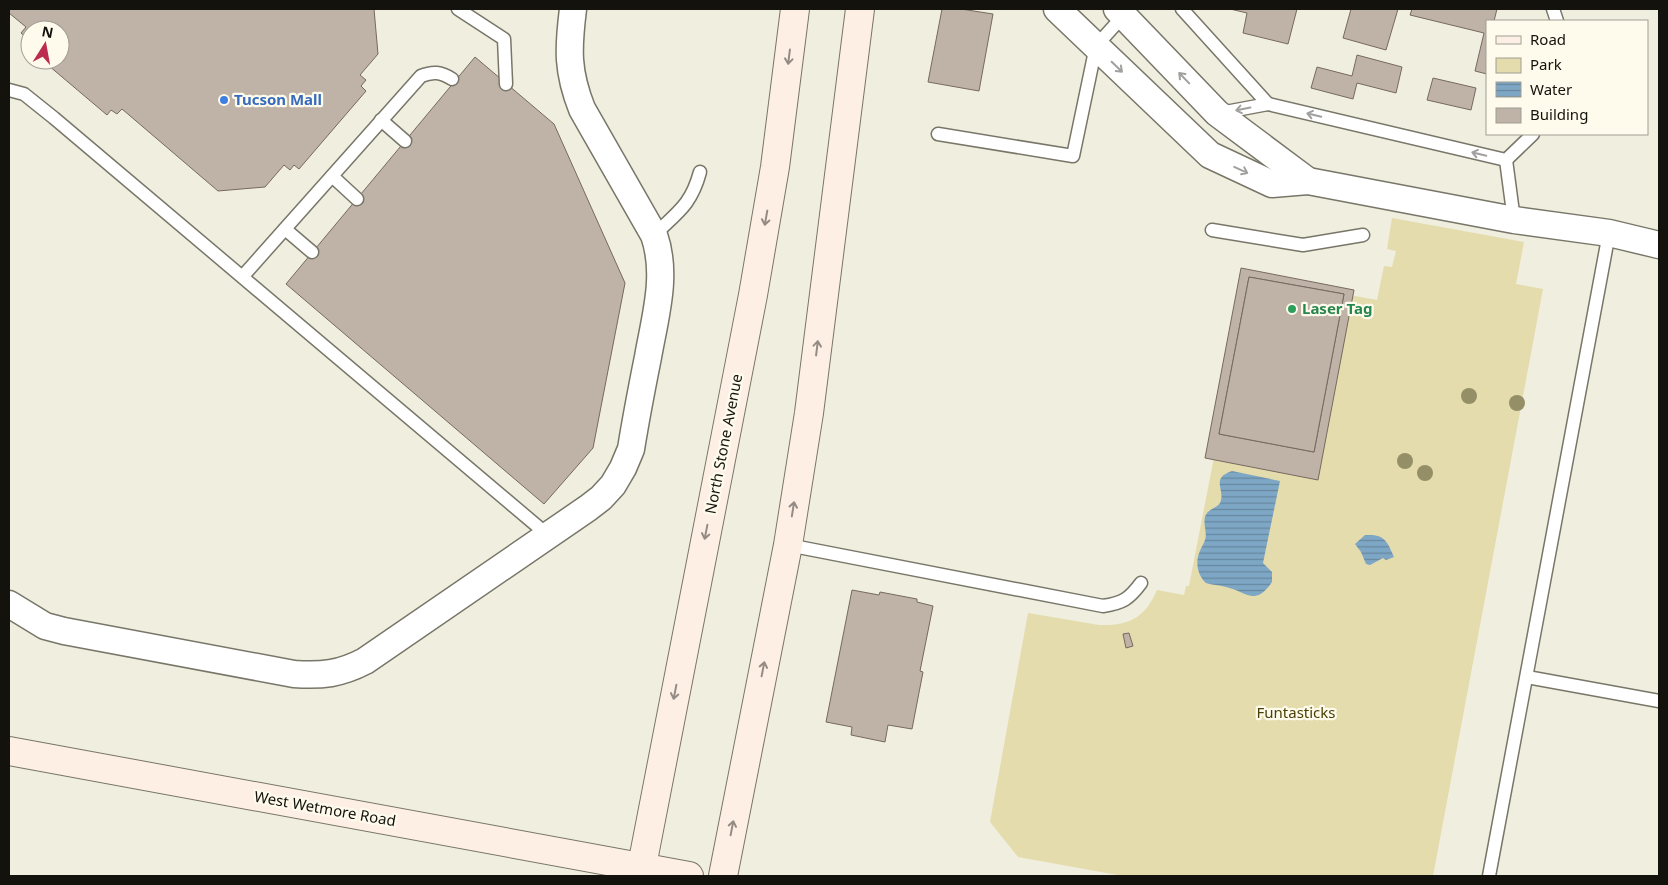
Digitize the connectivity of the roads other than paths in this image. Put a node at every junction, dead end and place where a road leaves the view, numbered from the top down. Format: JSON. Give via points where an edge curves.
{"nodes":[{"id":1,"x":458,"y":9,"type":"edge"},
{"id":2,"x":573,"y":9,"type":"edge"},
{"id":3,"x":795,"y":9,"type":"edge"},
{"id":4,"x":860,"y":9,"type":"edge"},
{"id":5,"x":1057,"y":9,"type":"edge"},
{"id":6,"x":1182,"y":9,"type":"edge"},
{"id":7,"x":1121,"y":12,"type":"edge"},
{"id":8,"x":1096,"y":46,"type":"junction"},
{"id":9,"x":452,"y":79,"type":"dead end"},
{"id":10,"x":506,"y":84,"type":"dead end"},
{"id":11,"x":9,"y":90,"type":"edge"},
{"id":12,"x":1268,"y":104,"type":"junction"},
{"id":13,"x":1218,"y":114,"type":"junction"},
{"id":14,"x":381,"y":120,"type":"junction"},
{"id":15,"x":938,"y":134,"type":"dead end"},
{"id":16,"x":1532,"y":135,"type":"edge"},
{"id":17,"x":405,"y":141,"type":"dead end"},
{"id":18,"x":1506,"y":160,"type":"junction"},
{"id":19,"x":700,"y":172,"type":"dead end"},
{"id":20,"x":332,"y":176,"type":"junction"},
{"id":21,"x":1308,"y":182,"type":"junction"},
{"id":22,"x":357,"y":199,"type":"dead end"},
{"id":23,"x":1514,"y":220,"type":"junction"},
{"id":24,"x":285,"y":229,"type":"junction"},
{"id":25,"x":1212,"y":230,"type":"dead end"},
{"id":26,"x":1609,"y":233,"type":"junction"},
{"id":27,"x":654,"y":235,"type":"junction"},
{"id":28,"x":1363,"y":235,"type":"dead end"},
{"id":29,"x":1659,"y":245,"type":"edge"},
{"id":30,"x":312,"y":252,"type":"dead end"},
{"id":31,"x":243,"y":276,"type":"junction"},
{"id":32,"x":549,"y":536,"type":"junction"},
{"id":33,"x":788,"y":545,"type":"junction"},
{"id":34,"x":1142,"y":583,"type":"dead end"},
{"id":35,"x":9,"y":604,"type":"edge"},
{"id":36,"x":1528,"y":677,"type":"junction"},
{"id":37,"x":1659,"y":701,"type":"edge"},
{"id":38,"x":9,"y":751,"type":"edge"},
{"id":39,"x":641,"y":872,"type":"edge"},
{"id":40,"x":689,"y":876,"type":"edge"},
{"id":41,"x":723,"y":876,"type":"edge"},
{"id":42,"x":1489,"y":876,"type":"edge"}],
"edges":[{"from":1,"to":10,"type":"lane","via":[[504,39]]},
{"from":2,"to":27,"type":"street","via":[[569,67],[574,89],[582,109]]},
{"from":3,"to":39,"type":"main road","name":"North Stone Avenue","one_way":true,"via":[[775,167],[753,295]]},
{"from":33,"to":4,"type":"main road","one_way":true,"via":[[811,399]]},
{"from":5,"to":8,"type":"street"},
{"from":6,"to":12,"type":"lane"},
{"from":7,"to":8,"type":"lane"},
{"from":13,"to":7,"type":"street","one_way":true},
{"from":8,"to":15,"type":"lane","via":[[1073,156]]},
{"from":8,"to":21,"type":"street","one_way":true,"via":[[1210,155],[1272,184]]},
{"from":9,"to":14,"type":"lane","via":[[443,73],[431,72],[421,76]]},
{"from":11,"to":31,"type":"lane","via":[[24,94],[48,113]]},
{"from":12,"to":13,"type":"lane","one_way":true},
{"from":18,"to":12,"type":"lane","one_way":true},
{"from":13,"to":21,"type":"street"},
{"from":14,"to":17,"type":"lane"},
{"from":14,"to":20,"type":"lane"},
{"from":16,"to":18,"type":"lane"},
{"from":18,"to":23,"type":"lane"},
{"from":19,"to":27,"type":"lane","via":[[686,205]]},
{"from":20,"to":22,"type":"lane"},
{"from":20,"to":24,"type":"lane"},
{"from":21,"to":23,"type":"street"},
{"from":23,"to":26,"type":"street"},
{"from":24,"to":30,"type":"lane"},
{"from":24,"to":31,"type":"lane"},
{"from":25,"to":28,"type":"lane","via":[[1303,245]]},
{"from":26,"to":29,"type":"street"},
{"from":26,"to":36,"type":"lane"},
{"from":27,"to":32,"type":"street","via":[[659,249],[661,279],[630,448],[613,485],[601,498]]},
{"from":31,"to":32,"type":"lane"},
{"from":32,"to":35,"type":"street","via":[[365,661],[332,674],[294,674],[64,631],[45,626]]},
{"from":33,"to":34,"type":"lane","via":[[1103,606],[1131,596]]},
{"from":41,"to":33,"type":"main road","one_way":true},
{"from":36,"to":37,"type":"lane"},
{"from":36,"to":42,"type":"lane"},
{"from":38,"to":39,"type":"main road","name":"West Wetmore Road"},
{"from":39,"to":40,"type":"main road","name":"West Wetmore Road"}]}
